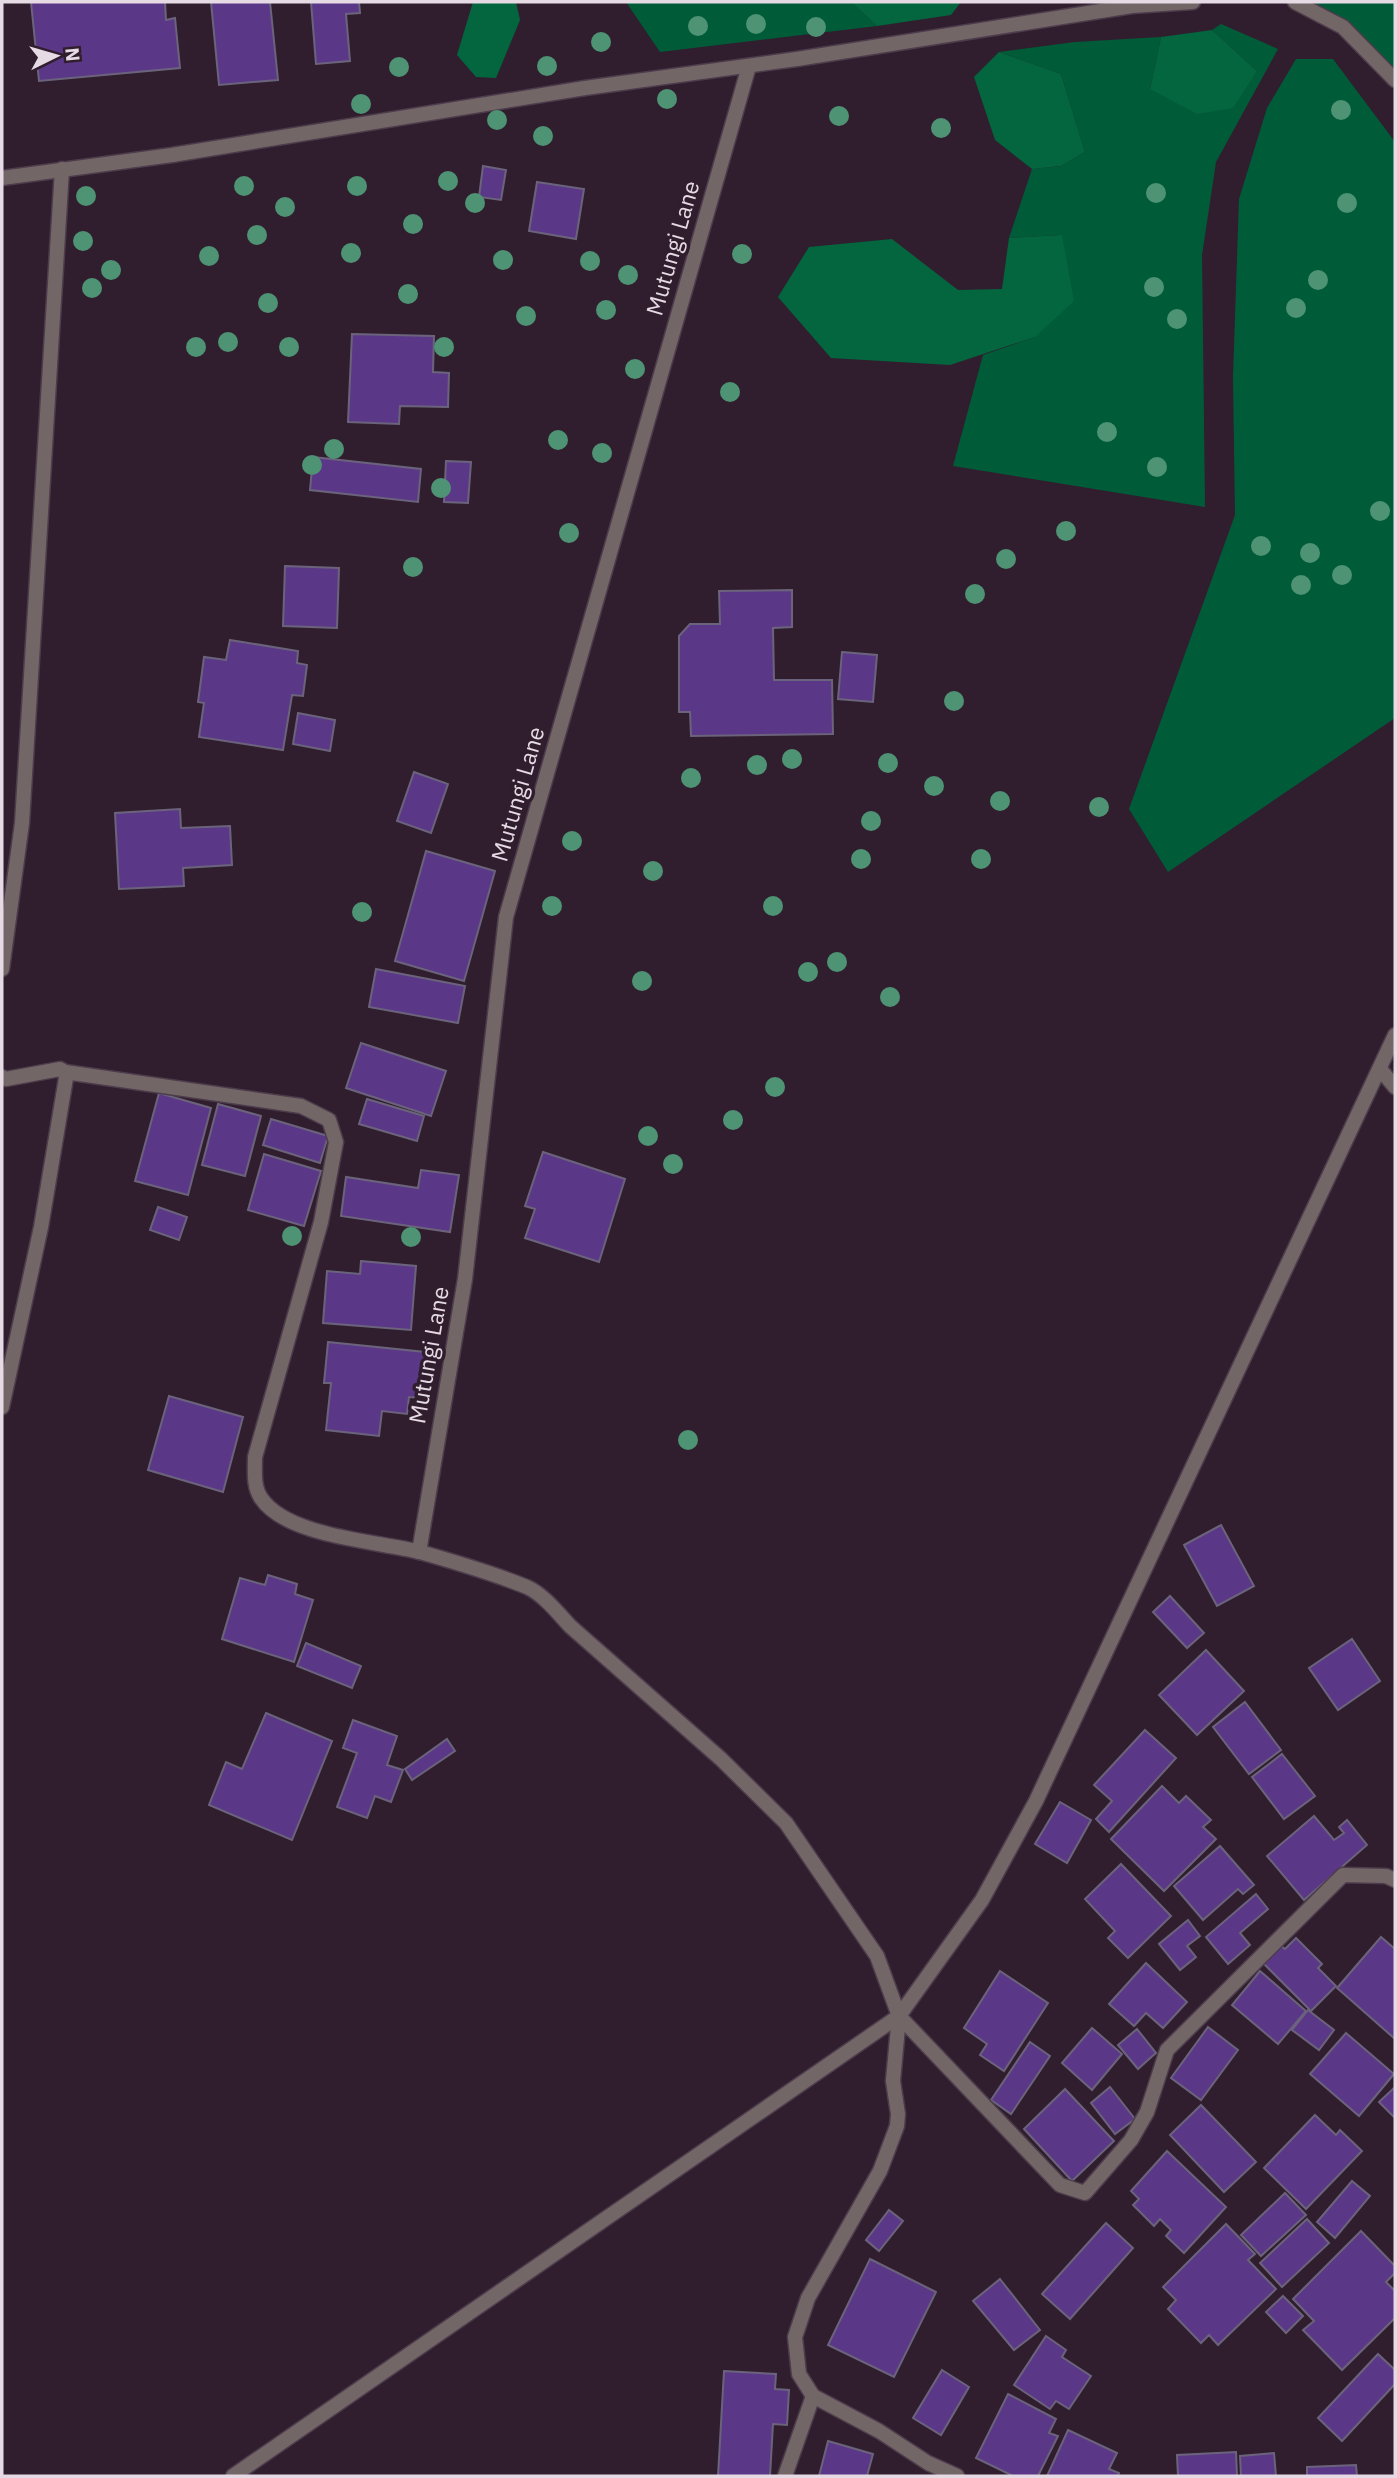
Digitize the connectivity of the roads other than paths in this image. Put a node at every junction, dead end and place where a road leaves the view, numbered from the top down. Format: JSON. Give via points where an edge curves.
{"nodes":[{"id":1,"x":1193,"y":2,"type":"edge"},
{"id":2,"x":1296,"y":2,"type":"edge"},
{"id":3,"x":749,"y":66,"type":"junction"},
{"id":4,"x":1395,"y":80,"type":"edge"},
{"id":5,"x":62,"y":169,"type":"junction"},
{"id":6,"x":2,"y":178,"type":"edge"},
{"id":7,"x":2,"y":969,"type":"edge"},
{"id":8,"x":1395,"y":1035,"type":"edge"},
{"id":9,"x":1380,"y":1069,"type":"junction"},
{"id":10,"x":65,"y":1072,"type":"junction"},
{"id":11,"x":2,"y":1077,"type":"edge"},
{"id":12,"x":1395,"y":1087,"type":"edge"},
{"id":13,"x":2,"y":1407,"type":"edge"},
{"id":14,"x":419,"y":1552,"type":"junction"},
{"id":15,"x":1395,"y":1880,"type":"edge"},
{"id":16,"x":900,"y":2016,"type":"junction"},
{"id":17,"x":813,"y":2396,"type":"junction"},
{"id":18,"x":928,"y":2470,"type":"edge"},
{"id":19,"x":233,"y":2476,"type":"edge"},
{"id":20,"x":785,"y":2476,"type":"edge"},
{"id":21,"x":957,"y":2476,"type":"edge"}],
"edges":[{"from":1,"to":3,"type":"street","via":[[1132,6]]},
{"from":2,"to":4,"type":"street","via":[[1343,27]]},
{"from":3,"to":5,"type":"street"},
{"from":3,"to":14,"type":"street","name":"Mutungi Lane","via":[[506,917],[465,1279]]},
{"from":5,"to":6,"type":"street"},
{"from":5,"to":7,"type":"street","via":[[22,823]]},
{"from":8,"to":9,"type":"street"},
{"from":9,"to":12,"type":"street"},
{"from":9,"to":16,"type":"street","via":[[1036,1801],[982,1900]]},
{"from":10,"to":11,"type":"street"},
{"from":10,"to":13,"type":"street","via":[[41,1227]]},
{"from":10,"to":14,"type":"street","via":[[301,1106],[329,1119],[336,1142],[321,1222],[255,1457],[254,1482],[268,1506],[309,1530]]},
{"from":14,"to":16,"type":"street","via":[[529,1588],[721,1759],[786,1823],[821,1872],[877,1956]]},
{"from":15,"to":16,"type":"street","via":[[1343,1875],[1167,2050],[1147,2112],[1131,2140],[1085,2193],[1060,2185]]},
{"from":16,"to":17,"type":"street","via":[[893,2081],[897,2126],[869,2192],[808,2298],[795,2337],[799,2374]]},
{"from":16,"to":19,"type":"street"},
{"from":17,"to":18,"type":"street","via":[[879,2431]]},
{"from":17,"to":20,"type":"street"},
{"from":18,"to":21,"type":"street"}]}
